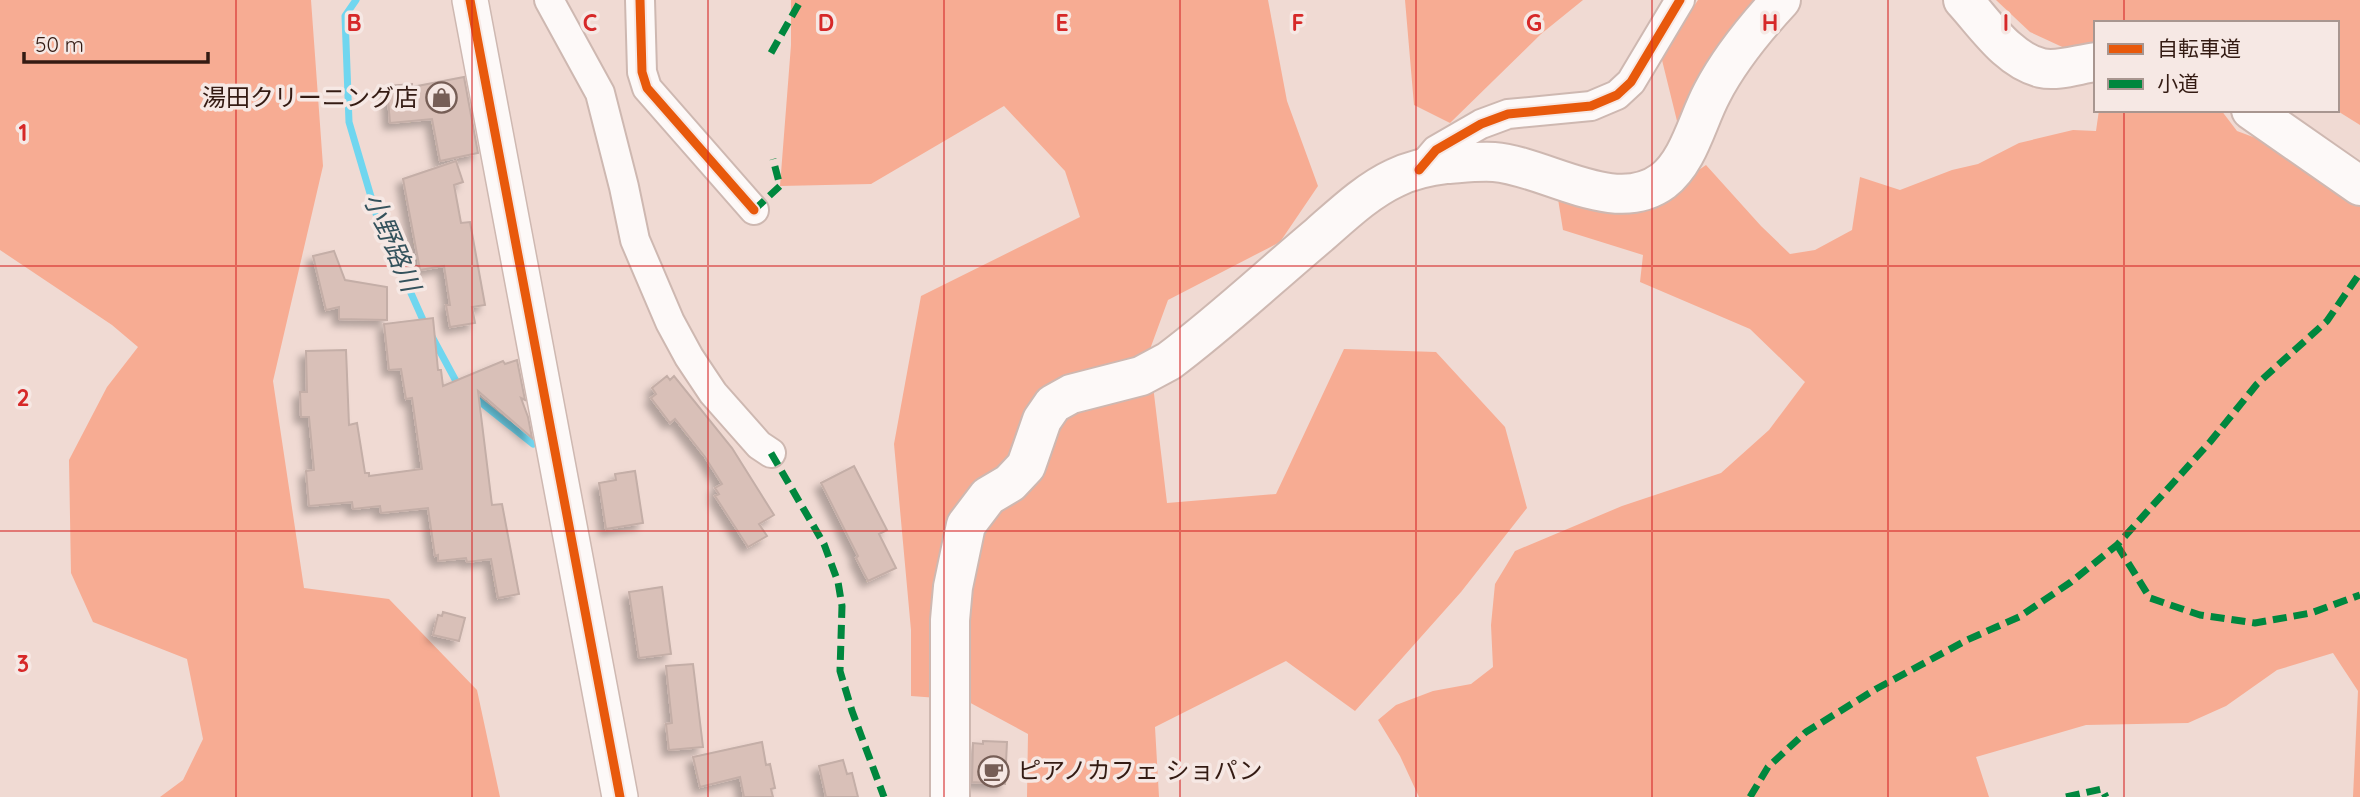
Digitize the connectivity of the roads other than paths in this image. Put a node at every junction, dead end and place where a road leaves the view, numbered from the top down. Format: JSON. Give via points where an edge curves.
{"nodes":[{"id":1,"x":470,"y":0,"type":"edge"},
{"id":2,"x":549,"y":0,"type":"edge"},
{"id":3,"x":640,"y":0,"type":"edge"},
{"id":4,"x":1680,"y":0,"type":"edge"},
{"id":5,"x":1782,"y":0,"type":"edge"},
{"id":6,"x":1963,"y":0,"type":"edge"},
{"id":7,"x":2094,"y":62,"type":"edge"},
{"id":8,"x":2254,"y":112,"type":"edge"},
{"id":9,"x":1419,"y":170,"type":"junction"},
{"id":10,"x":2360,"y":186,"type":"edge"},
{"id":11,"x":754,"y":210,"type":"dead end"},
{"id":12,"x":771,"y":453,"type":"dead end"},
{"id":13,"x":620,"y":797,"type":"edge"},
{"id":14,"x":950,"y":797,"type":"edge"}],
"edges":[{"from":1,"to":13,"type":"street"},
{"from":2,"to":12,"type":"street","via":[[600,93],[635,240],[670,322],[713,393]]},
{"from":3,"to":11,"type":"street","via":[[642,72],[647,88]]},
{"from":4,"to":9,"type":"street","via":[[1632,82],[1618,95],[1591,106],[1508,114],[1481,124],[1436,150]]},
{"from":5,"to":9,"type":"main road","via":[[1720,80],[1675,166],[1653,186],[1629,194],[1605,193],[1496,162]]},
{"from":6,"to":7,"type":"main road","via":[[2008,50],[2024,60],[2042,68]]},
{"from":8,"to":10,"type":"main road"},
{"from":9,"to":14,"type":"main road","via":[[1392,179],[1355,204],[1169,362],[1141,376],[1059,399],[1047,411],[1026,466],[979,504],[965,525],[950,620]]}]}
